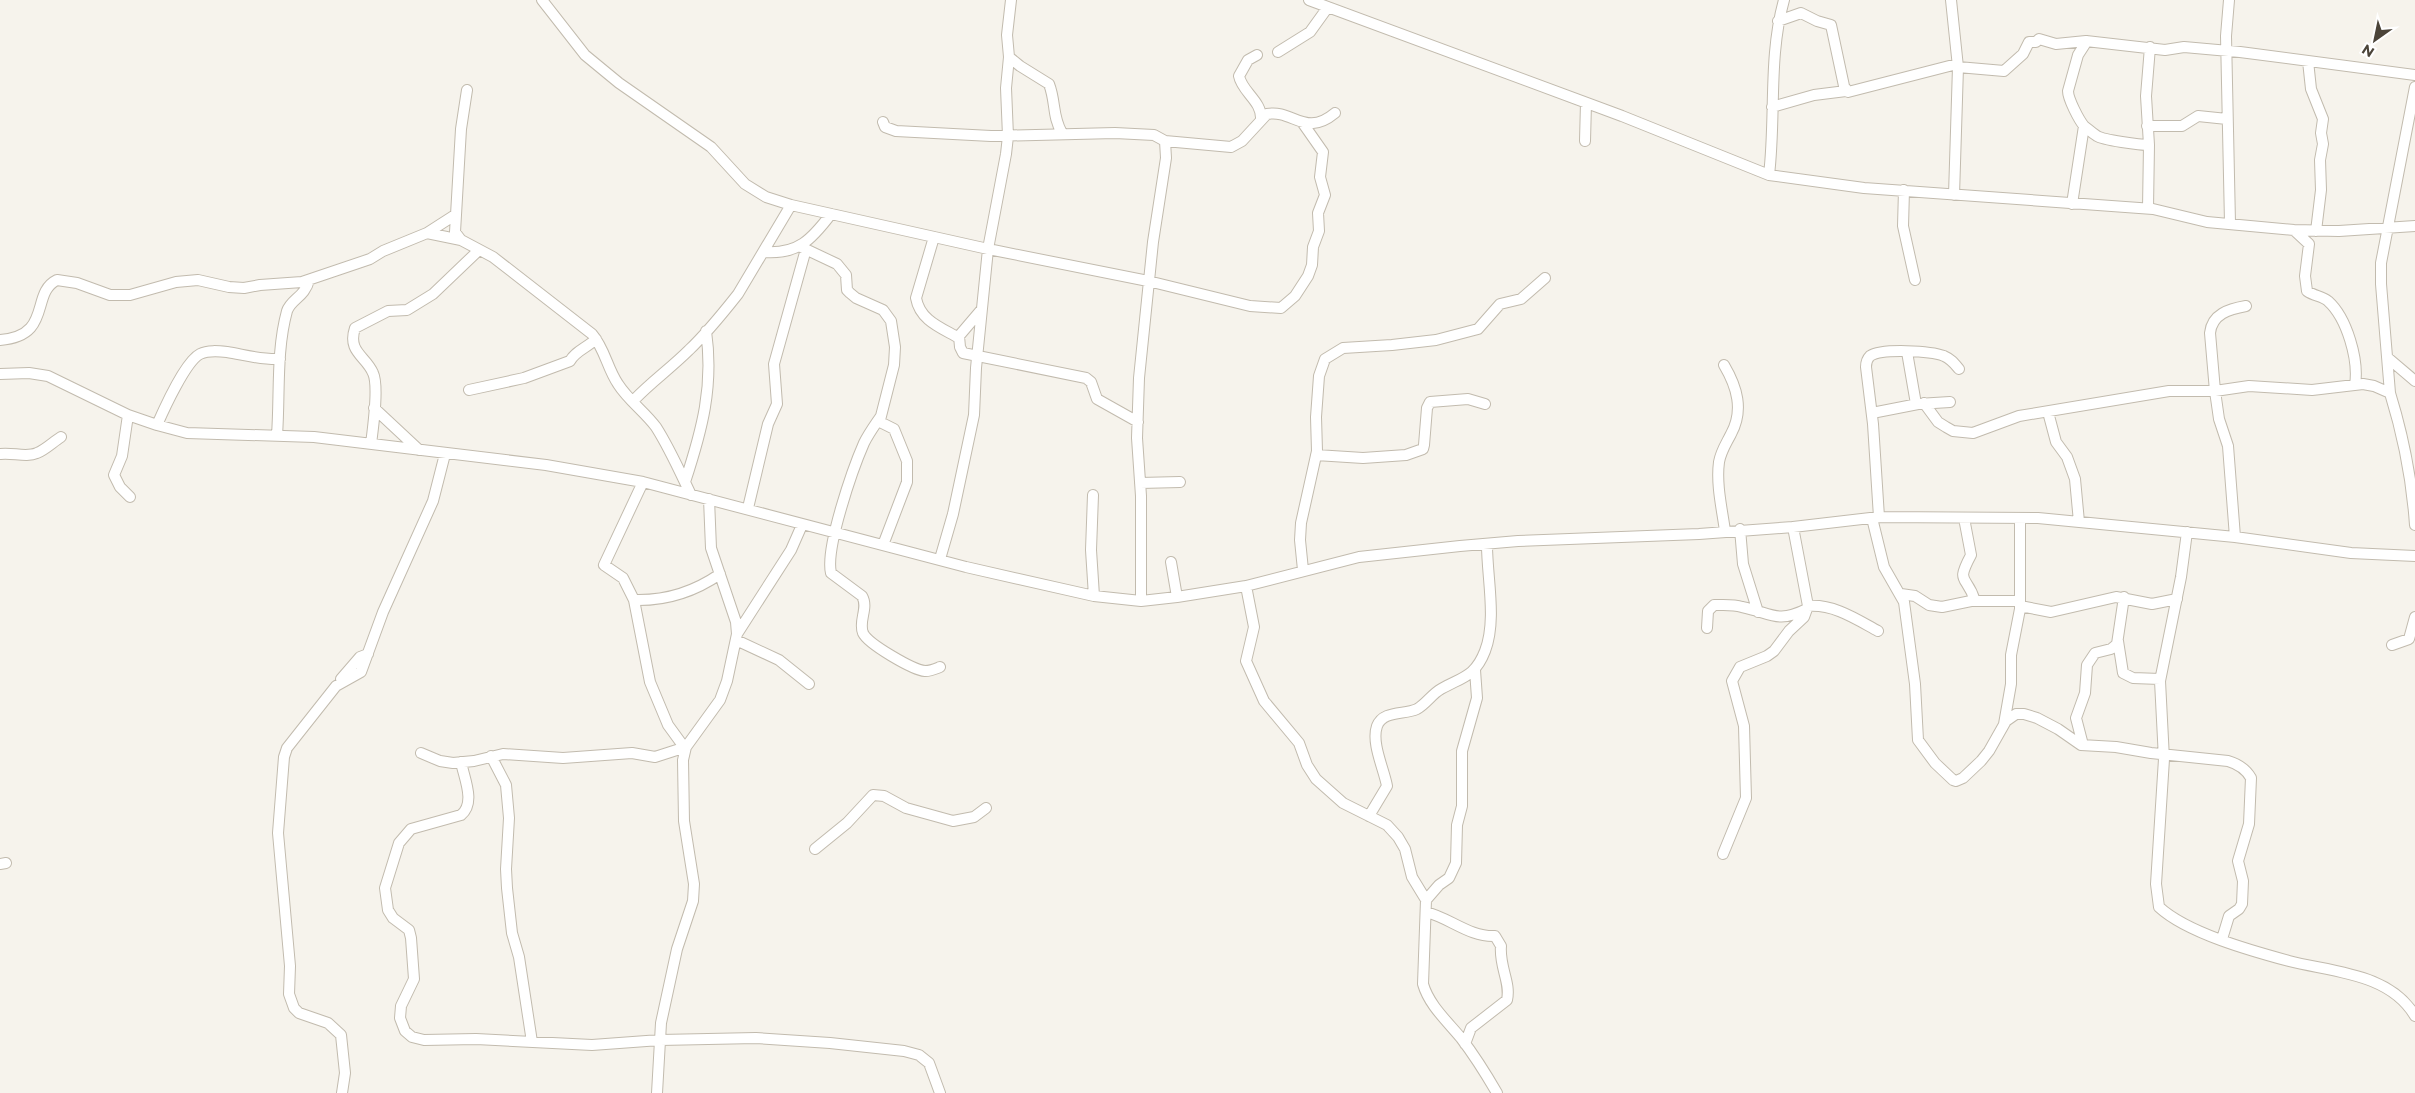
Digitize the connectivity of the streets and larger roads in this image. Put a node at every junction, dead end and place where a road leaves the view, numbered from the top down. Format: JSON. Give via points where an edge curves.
{"nodes":[{"id":1,"x":542,"y":0,"type":"edge"},
{"id":2,"x":1011,"y":0,"type":"edge"},
{"id":3,"x":1310,"y":0,"type":"edge"},
{"id":4,"x":1784,"y":0,"type":"edge"},
{"id":5,"x":1951,"y":0,"type":"edge"},
{"id":6,"x":2229,"y":0,"type":"edge"},
{"id":7,"x":1328,"y":7,"type":"junction"},
{"id":8,"x":1778,"y":21,"type":"junction"},
{"id":9,"x":2087,"y":41,"type":"junction"},
{"id":10,"x":2150,"y":47,"type":"junction"},
{"id":11,"x":2227,"y":51,"type":"junction"},
{"id":12,"x":1278,"y":52,"type":"dead end"},
{"id":13,"x":2240,"y":52,"type":"junction"},
{"id":14,"x":1257,"y":55,"type":"dead end"},
{"id":15,"x":1009,"y":57,"type":"junction"},
{"id":16,"x":2308,"y":61,"type":"junction"},
{"id":17,"x":2227,"y":63,"type":"junction"},
{"id":18,"x":1958,"y":65,"type":"junction"},
{"id":19,"x":2415,"y":75,"type":"edge"},
{"id":20,"x":2415,"y":87,"type":"edge"},
{"id":21,"x":466,"y":90,"type":"dead end"},
{"id":22,"x":1846,"y":91,"type":"junction"},
{"id":23,"x":1586,"y":103,"type":"junction"},
{"id":24,"x":1772,"y":107,"type":"junction"},
{"id":25,"x":1335,"y":113,"type":"dead end"},
{"id":26,"x":1261,"y":119,"type":"junction"},
{"id":27,"x":2227,"y":119,"type":"junction"},
{"id":28,"x":883,"y":122,"type":"dead end"},
{"id":29,"x":1302,"y":122,"type":"junction"},
{"id":30,"x":2084,"y":126,"type":"junction"},
{"id":31,"x":2147,"y":126,"type":"junction"},
{"id":32,"x":1062,"y":133,"type":"junction"},
{"id":33,"x":1008,"y":136,"type":"junction"},
{"id":34,"x":1165,"y":141,"type":"junction"},
{"id":35,"x":1585,"y":141,"type":"dead end"},
{"id":36,"x":2149,"y":145,"type":"junction"},
{"id":37,"x":1769,"y":176,"type":"junction"},
{"id":38,"x":1904,"y":190,"type":"junction"},
{"id":39,"x":1954,"y":195,"type":"junction"},
{"id":40,"x":2072,"y":204,"type":"junction"},
{"id":41,"x":791,"y":205,"type":"junction"},
{"id":42,"x":2148,"y":208,"type":"junction"},
{"id":43,"x":831,"y":214,"type":"junction"},
{"id":44,"x":455,"y":215,"type":"junction"},
{"id":45,"x":2230,"y":223,"type":"junction"},
{"id":46,"x":2415,"y":226,"type":"edge"},
{"id":47,"x":2388,"y":228,"type":"junction"},
{"id":48,"x":2294,"y":230,"type":"junction"},
{"id":49,"x":2316,"y":231,"type":"junction"},
{"id":50,"x":428,"y":233,"type":"junction"},
{"id":51,"x":934,"y":237,"type":"junction"},
{"id":52,"x":461,"y":240,"type":"junction"},
{"id":53,"x":803,"y":248,"type":"junction"},
{"id":54,"x":988,"y":249,"type":"junction"},
{"id":55,"x":478,"y":251,"type":"junction"},
{"id":56,"x":763,"y":252,"type":"junction"},
{"id":57,"x":1545,"y":278,"type":"dead end"},
{"id":58,"x":309,"y":280,"type":"junction"},
{"id":59,"x":1915,"y":280,"type":"dead end"},
{"id":60,"x":1148,"y":281,"type":"junction"},
{"id":61,"x":2246,"y":306,"type":"dead end"},
{"id":62,"x":982,"y":309,"type":"junction"},
{"id":63,"x":706,"y":331,"type":"junction"},
{"id":64,"x":959,"y":338,"type":"junction"},
{"id":65,"x":596,"y":339,"type":"junction"},
{"id":66,"x":0,"y":340,"type":"edge"},
{"id":67,"x":1907,"y":352,"type":"junction"},
{"id":68,"x":977,"y":357,"type":"junction"},
{"id":69,"x":2388,"y":358,"type":"junction"},
{"id":70,"x":280,"y":359,"type":"junction"},
{"id":71,"x":1724,"y":366,"type":"dead end"},
{"id":72,"x":1959,"y":369,"type":"dead end"},
{"id":73,"x":0,"y":374,"type":"edge"},
{"id":74,"x":2415,"y":381,"type":"edge"},
{"id":75,"x":2355,"y":385,"type":"junction"},
{"id":76,"x":470,"y":390,"type":"dead end"},
{"id":77,"x":2215,"y":391,"type":"junction"},
{"id":78,"x":2390,"y":393,"type":"junction"},
{"id":79,"x":634,"y":400,"type":"junction"},
{"id":80,"x":1950,"y":402,"type":"dead end"},
{"id":81,"x":1485,"y":404,"type":"dead end"},
{"id":82,"x":1920,"y":404,"type":"junction"},
{"id":83,"x":374,"y":408,"type":"junction"},
{"id":84,"x":2048,"y":412,"type":"junction"},
{"id":85,"x":1872,"y":413,"type":"junction"},
{"id":86,"x":128,"y":414,"type":"junction"},
{"id":87,"x":881,"y":416,"type":"junction"},
{"id":88,"x":1138,"y":422,"type":"junction"},
{"id":89,"x":156,"y":425,"type":"junction"},
{"id":90,"x":277,"y":435,"type":"junction"},
{"id":91,"x":61,"y":437,"type":"dead end"},
{"id":92,"x":371,"y":444,"type":"junction"},
{"id":93,"x":419,"y":450,"type":"junction"},
{"id":94,"x":0,"y":454,"type":"edge"},
{"id":95,"x":445,"y":454,"type":"junction"},
{"id":96,"x":1316,"y":455,"type":"junction"},
{"id":97,"x":643,"y":482,"type":"junction"},
{"id":98,"x":686,"y":482,"type":"junction"},
{"id":99,"x":1180,"y":482,"type":"dead end"},
{"id":100,"x":1140,"y":483,"type":"junction"},
{"id":101,"x":691,"y":495,"type":"junction"},
{"id":102,"x":1094,"y":495,"type":"dead end"},
{"id":103,"x":130,"y":497,"type":"dead end"},
{"id":104,"x":709,"y":499,"type":"junction"},
{"id":105,"x":748,"y":508,"type":"junction"},
{"id":106,"x":1876,"y":517,"type":"junction"},
{"id":107,"x":1964,"y":518,"type":"junction"},
{"id":108,"x":2020,"y":518,"type":"junction"},
{"id":109,"x":2079,"y":522,"type":"junction"},
{"id":110,"x":802,"y":525,"type":"junction"},
{"id":111,"x":2415,"y":525,"type":"edge"},
{"id":112,"x":1792,"y":527,"type":"junction"},
{"id":113,"x":1740,"y":529,"type":"junction"},
{"id":114,"x":1725,"y":531,"type":"junction"},
{"id":115,"x":2187,"y":532,"type":"junction"},
{"id":116,"x":834,"y":533,"type":"junction"},
{"id":117,"x":2235,"y":537,"type":"junction"},
{"id":118,"x":883,"y":545,"type":"junction"},
{"id":119,"x":1487,"y":545,"type":"junction"},
{"id":120,"x":2415,"y":556,"type":"edge"},
{"id":121,"x":940,"y":559,"type":"junction"},
{"id":122,"x":1171,"y":562,"type":"dead end"},
{"id":123,"x":1303,"y":570,"type":"junction"},
{"id":124,"x":720,"y":574,"type":"junction"},
{"id":125,"x":1246,"y":586,"type":"junction"},
{"id":126,"x":1901,"y":594,"type":"junction"},
{"id":127,"x":1094,"y":596,"type":"junction"},
{"id":128,"x":1177,"y":597,"type":"junction"},
{"id":129,"x":2124,"y":597,"type":"junction"},
{"id":130,"x":2177,"y":599,"type":"junction"},
{"id":131,"x":634,"y":600,"type":"junction"},
{"id":132,"x":1141,"y":601,"type":"junction"},
{"id":133,"x":1975,"y":601,"type":"junction"},
{"id":134,"x":2020,"y":603,"type":"junction"},
{"id":135,"x":1808,"y":607,"type":"junction"},
{"id":136,"x":1758,"y":612,"type":"junction"},
{"id":137,"x":2415,"y":617,"type":"edge"},
{"id":138,"x":1708,"y":628,"type":"dead end"},
{"id":139,"x":1878,"y":631,"type":"dead end"},
{"id":140,"x":737,"y":637,"type":"junction"},
{"id":141,"x":2118,"y":641,"type":"junction"},
{"id":142,"x":2392,"y":645,"type":"dead end"},
{"id":143,"x":940,"y":667,"type":"dead end"},
{"id":144,"x":1475,"y":670,"type":"junction"},
{"id":145,"x":2160,"y":679,"type":"junction"},
{"id":146,"x":809,"y":684,"type":"dead end"},
{"id":147,"x":2004,"y":724,"type":"junction"},
{"id":148,"x":2083,"y":745,"type":"junction"},
{"id":149,"x":685,"y":747,"type":"junction"},
{"id":150,"x":421,"y":753,"type":"dead end"},
{"id":151,"x":2164,"y":754,"type":"junction"},
{"id":152,"x":491,"y":756,"type":"junction"},
{"id":153,"x":461,"y":762,"type":"junction"},
{"id":154,"x":986,"y":808,"type":"dead end"},
{"id":155,"x":1369,"y":816,"type":"junction"},
{"id":156,"x":814,"y":849,"type":"dead end"},
{"id":157,"x":1723,"y":854,"type":"dead end"},
{"id":158,"x":1426,"y":900,"type":"junction"},
{"id":159,"x":1426,"y":912,"type":"junction"},
{"id":160,"x":2222,"y":939,"type":"junction"},
{"id":161,"x":2415,"y":1016,"type":"edge"},
{"id":162,"x":660,"y":1040,"type":"junction"},
{"id":163,"x":532,"y":1042,"type":"junction"},
{"id":164,"x":1465,"y":1044,"type":"junction"},
{"id":165,"x":342,"y":1093,"type":"edge"},
{"id":166,"x":657,"y":1093,"type":"edge"},
{"id":167,"x":940,"y":1093,"type":"edge"},
{"id":168,"x":1497,"y":1093,"type":"edge"}],
"edges":[{"from":1,"to":41,"type":"street","via":[[585,55],[619,83],[711,147],[745,184],[766,197]]},
{"from":2,"to":15,"type":"street","via":[[1007,35]]},
{"from":3,"to":7,"type":"street"},
{"from":4,"to":8,"type":"street"},
{"from":5,"to":18,"type":"street"},
{"from":6,"to":11,"type":"street"},
{"from":7,"to":12,"type":"street","via":[[1310,32]]},
{"from":7,"to":23,"type":"street"},
{"from":8,"to":22,"type":"street","via":[[1800,13],[1831,24]]},
{"from":8,"to":24,"type":"street"},
{"from":9,"to":10,"type":"street"},
{"from":9,"to":18,"type":"street","via":[[2030,42],[2023,54],[2004,71]]},
{"from":9,"to":30,"type":"street","via":[[2078,55],[2068,91]]},
{"from":10,"to":11,"type":"street"},
{"from":10,"to":31,"type":"street"},
{"from":11,"to":13,"type":"street"},
{"from":11,"to":17,"type":"street"},
{"from":13,"to":16,"type":"street"},
{"from":13,"to":17,"type":"street"},
{"from":14,"to":26,"type":"street","via":[[1243,66],[1239,76],[1259,107]]},
{"from":15,"to":32,"type":"street","via":[[1049,84],[1054,97],[1054,117]]},
{"from":15,"to":33,"type":"street","via":[[1006,88]]},
{"from":16,"to":19,"type":"street"},
{"from":16,"to":49,"type":"street","via":[[2310,84],[2323,119]]},
{"from":17,"to":27,"type":"street"},
{"from":18,"to":22,"type":"street"},
{"from":18,"to":39,"type":"street"},
{"from":20,"to":47,"type":"street"},
{"from":21,"to":44,"type":"street"},
{"from":22,"to":24,"type":"street","via":[[1814,95]]},
{"from":23,"to":35,"type":"street"},
{"from":23,"to":37,"type":"street"},
{"from":24,"to":37,"type":"street"},
{"from":25,"to":29,"type":"street","via":[[1321,122]]},
{"from":26,"to":29,"type":"street","via":[[1267,114],[1278,114]]},
{"from":26,"to":34,"type":"street","via":[[1242,141],[1232,147]]},
{"from":27,"to":31,"type":"street","via":[[2198,116],[2182,126]]},
{"from":27,"to":45,"type":"street"},
{"from":28,"to":33,"type":"street","via":[[885,127],[896,130]]},
{"from":29,"to":60,"type":"street","via":[[1323,152],[1320,177],[1326,195],[1318,213],[1319,231],[1313,246],[1312,265],[1294,296],[1281,308],[1272,308],[1210,298]]},
{"from":30,"to":36,"type":"street","via":[[2100,137]]},
{"from":30,"to":40,"type":"street"},
{"from":31,"to":36,"type":"street"},
{"from":32,"to":33,"type":"street"},
{"from":32,"to":34,"type":"street","via":[[1154,135]]},
{"from":33,"to":54,"type":"street"},
{"from":34,"to":60,"type":"street","via":[[1166,158]]},
{"from":36,"to":42,"type":"street"},
{"from":37,"to":38,"type":"street"},
{"from":38,"to":39,"type":"street"},
{"from":38,"to":59,"type":"street","via":[[1903,226]]},
{"from":39,"to":40,"type":"street"},
{"from":40,"to":42,"type":"street"},
{"from":41,"to":43,"type":"street"},
{"from":41,"to":56,"type":"street"},
{"from":42,"to":45,"type":"street","via":[[2207,222]]},
{"from":43,"to":51,"type":"street"},
{"from":43,"to":53,"type":"street"},
{"from":44,"to":50,"type":"street"},
{"from":44,"to":52,"type":"street","via":[[455,232]]},
{"from":45,"to":48,"type":"street"},
{"from":46,"to":47,"type":"street"},
{"from":47,"to":49,"type":"street"},
{"from":47,"to":69,"type":"street","via":[[2381,263]]},
{"from":48,"to":49,"type":"street"},
{"from":48,"to":75,"type":"street","via":[[2309,244],[2305,276],[2308,291],[2326,299],[2343,321],[2353,351]]},
{"from":50,"to":52,"type":"street"},
{"from":50,"to":58,"type":"street","via":[[370,259]]},
{"from":51,"to":54,"type":"street"},
{"from":51,"to":64,"type":"street","via":[[917,304],[926,318]]},
{"from":52,"to":55,"type":"street"},
{"from":53,"to":56,"type":"street"},
{"from":53,"to":87,"type":"street","via":[[842,268],[847,290],[856,298],[883,310],[891,321],[894,365]]},
{"from":53,"to":105,"type":"street","via":[[774,364],[777,404],[768,424]]},
{"from":54,"to":60,"type":"street"},
{"from":54,"to":62,"type":"street"},
{"from":55,"to":65,"type":"street","via":[[493,257]]},
{"from":55,"to":83,"type":"street","via":[[433,294],[406,310],[388,311],[355,328],[356,351],[374,373]]},
{"from":56,"to":63,"type":"street","via":[[738,294]]},
{"from":57,"to":96,"type":"street","via":[[1521,299],[1500,304],[1478,329],[1436,340],[1343,348],[1325,359],[1319,376]]},
{"from":58,"to":66,"type":"street","via":[[244,288],[190,280],[130,295],[110,295],[58,280],[52,282],[46,292],[38,319],[29,329],[13,339]]},
{"from":58,"to":70,"type":"street","via":[[302,296],[288,311]]},
{"from":60,"to":88,"type":"street"},
{"from":61,"to":77,"type":"street","via":[[2229,309],[2211,325]]},
{"from":62,"to":64,"type":"street"},
{"from":62,"to":68,"type":"street"},
{"from":63,"to":79,"type":"street","via":[[690,350]]},
{"from":63,"to":98,"type":"street","via":[[710,364],[705,417]]},
{"from":64,"to":68,"type":"street","via":[[961,350]]},
{"from":65,"to":76,"type":"street","via":[[573,355],[570,361],[524,378]]},
{"from":65,"to":79,"type":"street","via":[[613,377]]},
{"from":67,"to":72,"type":"street","via":[[1937,354],[1949,359]]},
{"from":67,"to":82,"type":"street"},
{"from":67,"to":85,"type":"street","via":[[1879,353],[1867,360]]},
{"from":68,"to":88,"type":"street","via":[[1086,378],[1091,382],[1097,399]]},
{"from":68,"to":121,"type":"street","via":[[969,444]]},
{"from":69,"to":74,"type":"street"},
{"from":69,"to":78,"type":"street"},
{"from":70,"to":89,"type":"street","via":[[206,351],[198,355],[171,394]]},
{"from":70,"to":90,"type":"street"},
{"from":71,"to":114,"type":"street","via":[[1735,385],[1738,414],[1719,465]]},
{"from":73,"to":86,"type":"street","via":[[48,376]]},
{"from":75,"to":77,"type":"street","via":[[2312,390],[2249,386]]},
{"from":75,"to":78,"type":"street","via":[[2374,386]]},
{"from":77,"to":84,"type":"street","via":[[2170,390]]},
{"from":77,"to":117,"type":"street","via":[[2219,419],[2228,446]]},
{"from":78,"to":111,"type":"street","via":[[2399,423]]},
{"from":79,"to":98,"type":"street","via":[[655,427]]},
{"from":80,"to":82,"type":"street"},
{"from":81,"to":96,"type":"street","via":[[1468,399],[1430,402],[1423,449],[1414,454],[1363,458]]},
{"from":82,"to":84,"type":"street","via":[[1938,422],[1961,433],[1980,432],[2019,416]]},
{"from":82,"to":85,"type":"street"},
{"from":83,"to":92,"type":"street"},
{"from":83,"to":93,"type":"street"},
{"from":84,"to":109,"type":"street","via":[[2056,442],[2067,457],[2075,480]]},
{"from":85,"to":106,"type":"street"},
{"from":86,"to":89,"type":"street"},
{"from":86,"to":103,"type":"street","via":[[122,456],[114,475]]},
{"from":87,"to":116,"type":"street","via":[[862,447]]},
{"from":87,"to":118,"type":"street","via":[[882,423],[894,429],[908,469],[907,482]]},
{"from":88,"to":100,"type":"street"},
{"from":89,"to":90,"type":"street","via":[[187,433]]},
{"from":90,"to":92,"type":"street"},
{"from":91,"to":94,"type":"street","via":[[38,453]]},
{"from":92,"to":93,"type":"street"},
{"from":93,"to":95,"type":"street"},
{"from":95,"to":97,"type":"street","via":[[546,464]]},
{"from":95,"to":165,"type":"street","via":[[433,501],[383,612],[361,672],[338,684],[287,748],[284,757],[278,833],[290,999],[298,1013],[328,1023],[341,1035],[346,1073]]},
{"from":96,"to":123,"type":"street","via":[[1301,523]]},
{"from":97,"to":101,"type":"street"},
{"from":97,"to":131,"type":"street","via":[[604,563],[623,578]]},
{"from":98,"to":101,"type":"street"},
{"from":99,"to":100,"type":"street"},
{"from":100,"to":132,"type":"street"},
{"from":101,"to":104,"type":"street"},
{"from":102,"to":127,"type":"street","via":[[1091,550]]},
{"from":104,"to":105,"type":"street"},
{"from":104,"to":124,"type":"street","via":[[710,539]]},
{"from":105,"to":110,"type":"street"},
{"from":106,"to":107,"type":"street"},
{"from":106,"to":112,"type":"street"},
{"from":106,"to":126,"type":"street","via":[[1884,567]]},
{"from":107,"to":108,"type":"street"},
{"from":107,"to":133,"type":"street","via":[[1971,555],[1964,565],[1963,579]]},
{"from":108,"to":109,"type":"street"},
{"from":108,"to":134,"type":"street"},
{"from":109,"to":115,"type":"street"},
{"from":110,"to":116,"type":"street"},
{"from":110,"to":140,"type":"street","via":[[791,550]]},
{"from":112,"to":113,"type":"street"},
{"from":112,"to":135,"type":"street"},
{"from":113,"to":114,"type":"street"},
{"from":113,"to":136,"type":"street","via":[[1743,564]]},
{"from":114,"to":119,"type":"street"},
{"from":115,"to":117,"type":"street"},
{"from":115,"to":130,"type":"street"},
{"from":116,"to":118,"type":"street"},
{"from":116,"to":143,"type":"street","via":[[831,573],[865,600],[862,629],[866,638],[917,669],[931,671]]},
{"from":117,"to":120,"type":"street","via":[[2351,552]]},
{"from":118,"to":121,"type":"street"},
{"from":119,"to":123,"type":"street","via":[[1359,558]]},
{"from":119,"to":144,"type":"street","via":[[1489,635]]},
{"from":121,"to":127,"type":"street"},
{"from":122,"to":128,"type":"street"},
{"from":123,"to":125,"type":"street"},
{"from":124,"to":131,"type":"street","via":[[702,585],[664,599]]},
{"from":124,"to":140,"type":"street","via":[[736,622]]},
{"from":125,"to":128,"type":"street"},
{"from":125,"to":155,"type":"street","via":[[1254,627],[1246,661],[1257,690],[1299,743],[1316,779],[1342,803]]},
{"from":126,"to":133,"type":"street","via":[[1915,596],[1935,607]]},
{"from":126,"to":147,"type":"street","via":[[1915,684],[1917,732],[1923,748],[1951,778],[1958,781],[1989,751]]},
{"from":127,"to":132,"type":"street"},
{"from":128,"to":132,"type":"street"},
{"from":129,"to":130,"type":"street","via":[[2152,604]]},
{"from":129,"to":134,"type":"street","via":[[2090,602],[2057,612],[2034,610]]},
{"from":129,"to":141,"type":"street"},
{"from":130,"to":145,"type":"street"},
{"from":131,"to":149,"type":"street","via":[[650,682],[668,725]]},
{"from":133,"to":134,"type":"street"},
{"from":134,"to":147,"type":"street"},
{"from":135,"to":136,"type":"street","via":[[1788,617]]},
{"from":135,"to":139,"type":"street","via":[[1838,610]]},
{"from":135,"to":157,"type":"street","via":[[1804,617],[1774,651],[1740,667],[1732,681],[1744,726],[1746,798]]},
{"from":136,"to":138,"type":"street","via":[[1734,605],[1711,605],[1707,616]]},
{"from":137,"to":142,"type":"street","via":[[2409,639]]},
{"from":140,"to":146,"type":"street","via":[[779,660]]},
{"from":140,"to":149,"type":"street","via":[[728,681],[720,700]]},
{"from":141,"to":145,"type":"street","via":[[2123,673],[2132,678]]},
{"from":141,"to":148,"type":"street","via":[[2111,649],[2095,653],[2087,665],[2085,693],[2076,718]]},
{"from":144,"to":155,"type":"street","via":[[1440,690],[1417,709],[1386,716],[1379,722],[1376,728],[1378,746],[1387,786]]},
{"from":144,"to":158,"type":"street","via":[[1477,698],[1462,751],[1462,806],[1457,820],[1456,863],[1450,878]]},
{"from":145,"to":151,"type":"street"},
{"from":147,"to":148,"type":"street","via":[[2016,714],[2031,716]]},
{"from":148,"to":151,"type":"street"},
{"from":149,"to":152,"type":"street","via":[[655,757],[632,753],[563,758]]},
{"from":149,"to":162,"type":"street","via":[[684,821],[694,901],[677,949]]},
{"from":150,"to":153,"type":"street","via":[[446,762]]},
{"from":151,"to":160,"type":"street","via":[[2159,811],[2159,907],[2187,925]]},
{"from":151,"to":160,"type":"street","via":[[2228,761],[2248,772],[2251,778],[2249,824],[2238,860],[2243,881],[2242,904],[2229,916]]},
{"from":152,"to":153,"type":"street"},
{"from":152,"to":163,"type":"street","via":[[506,785],[509,818],[507,888]]},
{"from":153,"to":163,"type":"street","via":[[469,799],[466,811],[411,829],[399,843],[385,888],[388,910],[409,930],[411,938],[414,979],[401,1006],[400,1018],[405,1031],[424,1040],[476,1038]]},
{"from":154,"to":156,"type":"street","via":[[974,817],[953,821],[873,795],[848,823]]},
{"from":155,"to":158,"type":"street","via":[[1387,825],[1398,837],[1405,849],[1414,882]]},
{"from":158,"to":159,"type":"street"},
{"from":159,"to":164,"type":"street","via":[[1425,992]]},
{"from":159,"to":164,"type":"street","via":[[1446,918],[1471,933],[1495,936],[1501,946],[1500,960],[1508,986],[1507,1000],[1471,1028]]},
{"from":160,"to":161,"type":"street","via":[[2382,986],[2401,998]]},
{"from":162,"to":163,"type":"street","via":[[592,1045]]},
{"from":162,"to":166,"type":"street"},
{"from":162,"to":167,"type":"street","via":[[756,1038],[911,1052],[929,1063]]},
{"from":164,"to":168,"type":"street"}]}
